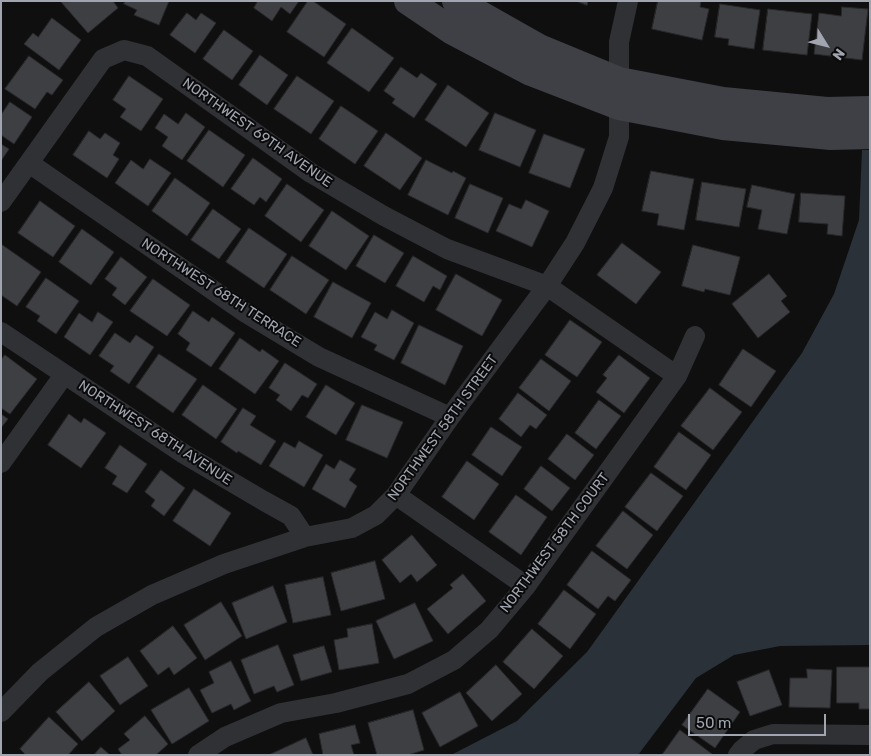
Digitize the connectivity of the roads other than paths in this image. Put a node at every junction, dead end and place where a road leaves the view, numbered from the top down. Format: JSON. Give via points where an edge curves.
{"nodes":[{"id":1,"x":408,"y":1,"type":"edge"},
{"id":2,"x":456,"y":1,"type":"edge"},
{"id":3,"x":628,"y":1,"type":"edge"},
{"id":4,"x":619,"y":93,"type":"junction"},
{"id":5,"x":870,"y":110,"type":"edge"},
{"id":6,"x":870,"y":135,"type":"edge"},
{"id":7,"x":29,"y":163,"type":"junction"},
{"id":8,"x":1,"y":202,"type":"edge"},
{"id":9,"x":547,"y":286,"type":"junction"},
{"id":10,"x":1,"y":332,"type":"edge"},
{"id":11,"x":696,"y":336,"type":"dead end"},
{"id":12,"x":64,"y":375,"type":"junction"},
{"id":13,"x":678,"y":376,"type":"junction"},
{"id":14,"x":450,"y":417,"type":"junction"},
{"id":15,"x":1,"y":463,"type":"edge"},
{"id":16,"x":396,"y":495,"type":"junction"},
{"id":17,"x":305,"y":537,"type":"junction"},
{"id":18,"x":526,"y":586,"type":"junction"},
{"id":19,"x":1,"y":712,"type":"edge"},
{"id":20,"x":870,"y":735,"type":"edge"},
{"id":21,"x":198,"y":755,"type":"edge"},
{"id":22,"x":738,"y":755,"type":"edge"}],
"edges":[{"from":1,"to":4,"type":"street","via":[[450,30],[531,72]]},
{"from":2,"to":4,"type":"street"},
{"from":3,"to":4,"type":"street","name":"NORTHWEST 58TH STREET","via":[[619,42]]},
{"from":4,"to":5,"type":"street","via":[[827,111]]},
{"from":4,"to":6,"type":"street","via":[[723,126],[831,136]]},
{"from":4,"to":9,"type":"street","name":"NORTHWEST 58TH STREET","via":[[619,137],[603,188],[575,243]]},
{"from":7,"to":8,"type":"street"},
{"from":7,"to":9,"type":"street","name":"NORTHWEST 69TH AVENUE","via":[[103,59],[124,50],[147,56],[311,173],[384,216],[447,249]]},
{"from":7,"to":14,"type":"street","name":"NORTHWEST 68TH TERRACE","via":[[246,313],[320,357]]},
{"from":9,"to":13,"type":"street","name":"NORTHWEST 69TH AVENUE"},
{"from":9,"to":14,"type":"street","name":"NORTHWEST 58TH STREET"},
{"from":10,"to":12,"type":"street","name":"NORTHWEST 68TH AVENUE"},
{"from":11,"to":13,"type":"street","name":"NORTHWEST 58TH COURT"},
{"from":12,"to":15,"type":"street"},
{"from":12,"to":17,"type":"street","name":"NORTHWEST 68TH AVENUE","via":[[184,454],[291,516]]},
{"from":13,"to":18,"type":"street","name":"NORTHWEST 58TH COURT"},
{"from":14,"to":16,"type":"street","name":"NORTHWEST 58TH STREET"},
{"from":16,"to":17,"type":"street","name":"NORTHWEST 58TH STREET","via":[[376,515],[352,528]]},
{"from":16,"to":18,"type":"street"},
{"from":17,"to":19,"type":"street","name":"NORTHWEST 58TH STREET","via":[[215,568],[152,595],[96,627],[40,672]]},
{"from":18,"to":21,"type":"street","name":"NORTHWEST 58TH COURT","via":[[489,630],[454,660],[408,684],[281,713],[225,737]]},
{"from":20,"to":22,"type":"street","via":[[773,734],[754,740]]}]}
